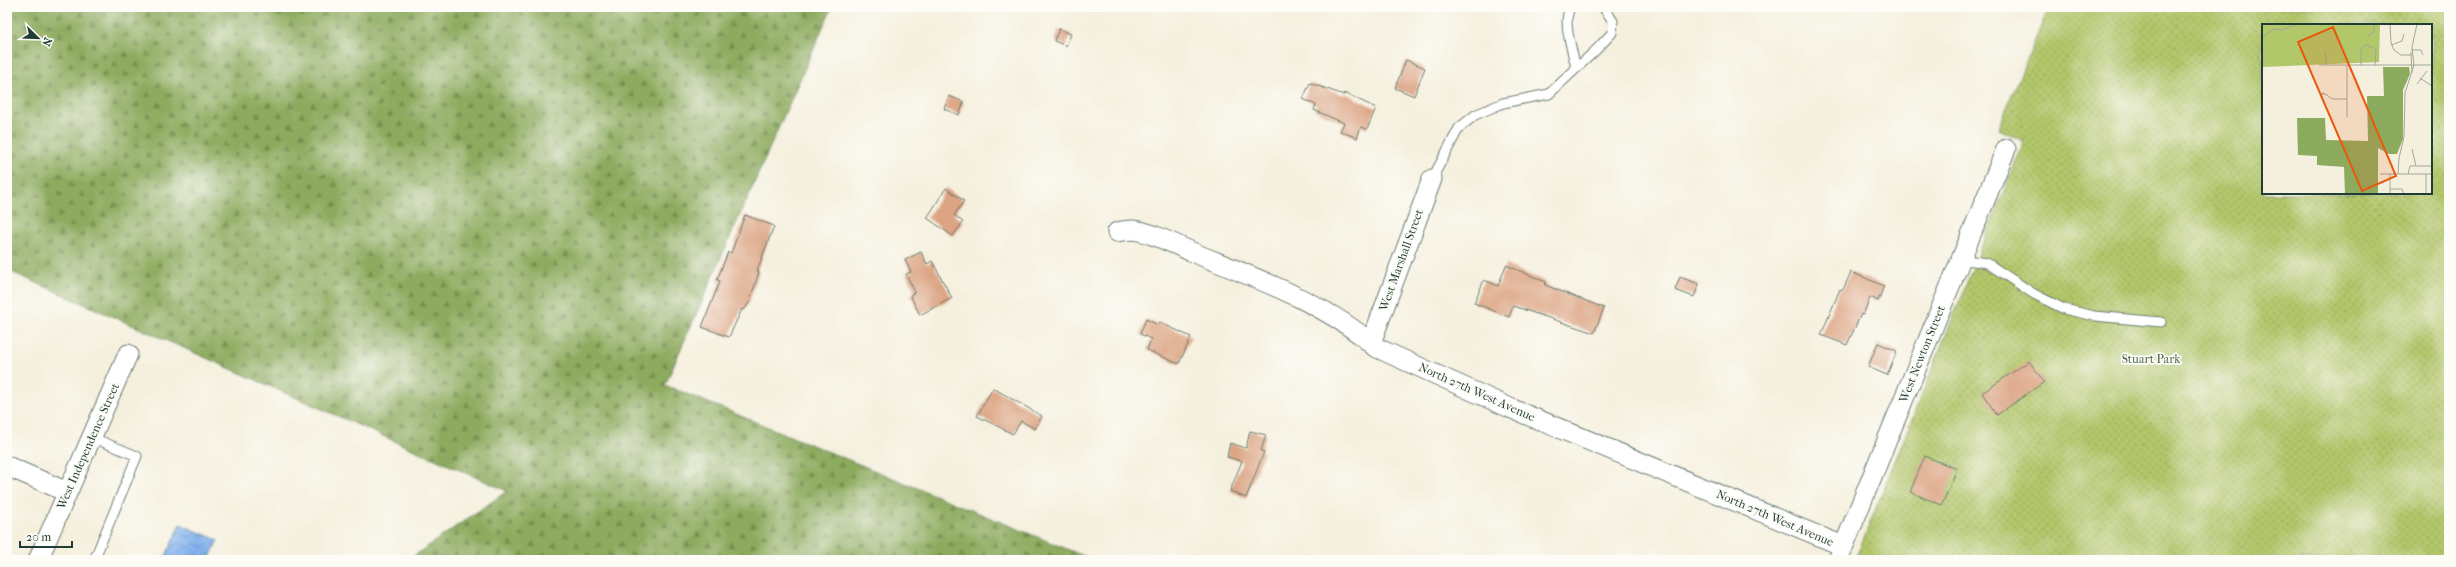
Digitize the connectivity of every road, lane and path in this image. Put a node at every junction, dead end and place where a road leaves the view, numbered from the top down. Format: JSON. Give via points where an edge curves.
{"nodes":[{"id":1,"x":1571,"y":7,"type":"edge"},
{"id":2,"x":1603,"y":7,"type":"edge"},
{"id":3,"x":1576,"y":68,"type":"junction"},
{"id":4,"x":2006,"y":149,"type":"dead end"},
{"id":5,"x":1432,"y":179,"type":"joint"},
{"id":6,"x":1118,"y":232,"type":"dead end"},
{"id":7,"x":1960,"y":258,"type":"junction"},
{"id":8,"x":2161,"y":322,"type":"dead end"},
{"id":9,"x":1371,"y":342,"type":"junction"},
{"id":10,"x":128,"y":354,"type":"dead end"},
{"id":11,"x":91,"y":437,"type":"junction"},
{"id":12,"x":7,"y":466,"type":"edge"},
{"id":13,"x":67,"y":492,"type":"junction"},
{"id":14,"x":1840,"y":553,"type":"edge"},
{"id":15,"x":38,"y":560,"type":"edge"},
{"id":16,"x":94,"y":560,"type":"edge"}],
"edges":[{"from":1,"to":3,"type":"lane","via":[[1567,12],[1567,31],[1572,43]]},
{"from":2,"to":3,"type":"lane","via":[[1613,21],[1612,33]]},
{"from":3,"to":5,"type":"lane","via":[[1549,94],[1503,103],[1475,114],[1459,128]]},
{"from":4,"to":7,"type":"street","name":"West Newton Street"},
{"from":5,"to":9,"type":"street","name":"West Marshall Street"},
{"from":6,"to":9,"type":"street","name":"North 27th West Avenue","via":[[1134,230],[1165,240],[1258,280],[1318,308],[1358,331]]},
{"from":7,"to":8,"type":"lane","via":[[1986,263],[2034,294],[2064,309],[2094,316]]},
{"from":7,"to":14,"type":"street","name":"West Newton Street"},
{"from":9,"to":14,"type":"street","name":"North 27th West Avenue","via":[[1375,347],[1510,408]]},
{"from":10,"to":11,"type":"street","name":"West Independence Street"},
{"from":11,"to":13,"type":"street","name":"West Independence Street"},
{"from":11,"to":16,"type":"lane","via":[[137,456]]},
{"from":12,"to":13,"type":"street"},
{"from":13,"to":15,"type":"street","name":"West Independence Street"}]}
